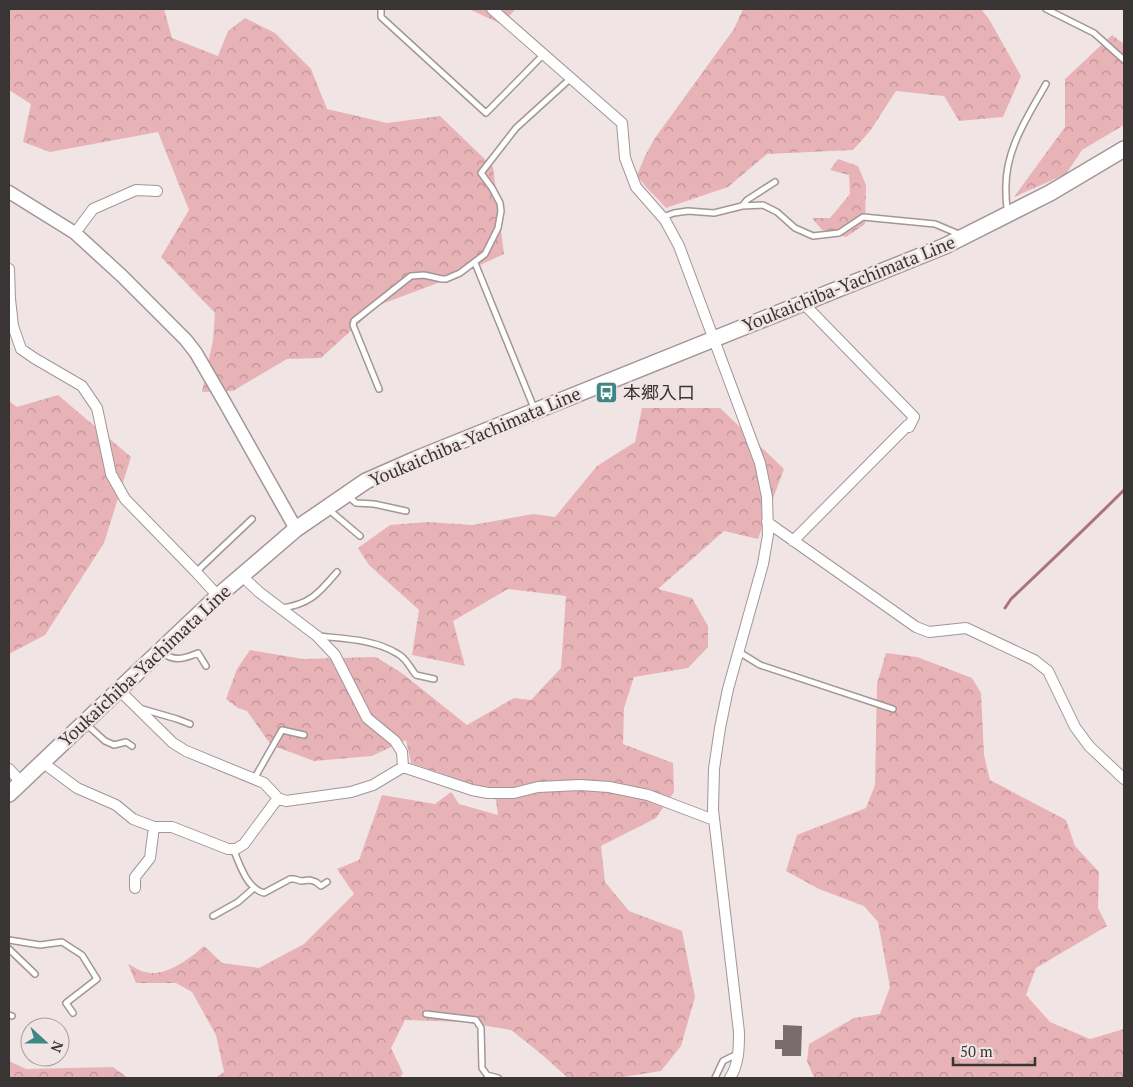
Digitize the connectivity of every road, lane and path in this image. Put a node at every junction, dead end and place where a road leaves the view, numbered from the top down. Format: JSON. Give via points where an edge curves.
{"nodes":[{"id":1,"x":381,"y":9,"type":"edge"},
{"id":2,"x":492,"y":9,"type":"edge"},
{"id":3,"x":1046,"y":9,"type":"edge"},
{"id":4,"x":544,"y":54,"type":"junction"},
{"id":5,"x":1124,"y":60,"type":"edge"},
{"id":6,"x":571,"y":78,"type":"junction"},
{"id":7,"x":1046,"y":84,"type":"dead end"},
{"id":8,"x":1124,"y":148,"type":"edge"},
{"id":9,"x":774,"y":182,"type":"dead end"},
{"id":10,"x":157,"y":191,"type":"dead end"},
{"id":11,"x":9,"y":192,"type":"edge"},
{"id":12,"x":742,"y":206,"type":"junction"},
{"id":13,"x":1010,"y":214,"type":"junction"},
{"id":14,"x":662,"y":217,"type":"junction"},
{"id":15,"x":75,"y":233,"type":"junction"},
{"id":16,"x":964,"y":237,"type":"junction"},
{"id":17,"x":475,"y":263,"type":"junction"},
{"id":18,"x":9,"y":270,"type":"edge"},
{"id":19,"x":803,"y":303,"type":"junction"},
{"id":20,"x":713,"y":340,"type":"junction"},
{"id":21,"x":379,"y":389,"type":"dead end"},
{"id":22,"x":535,"y":411,"type":"junction"},
{"id":23,"x":347,"y":495,"type":"junction"},
{"id":24,"x":327,"y":508,"type":"junction"},
{"id":25,"x":406,"y":511,"type":"dead end"},
{"id":26,"x":252,"y":519,"type":"dead end"},
{"id":27,"x":767,"y":522,"type":"junction"},
{"id":28,"x":296,"y":529,"type":"junction"},
{"id":29,"x":360,"y":536,"type":"dead end"},
{"id":30,"x":793,"y":541,"type":"junction"},
{"id":31,"x":196,"y":572,"type":"junction"},
{"id":32,"x":337,"y":572,"type":"dead end"},
{"id":33,"x":242,"y":576,"type":"junction"},
{"id":34,"x":218,"y":596,"type":"junction"},
{"id":35,"x":281,"y":608,"type":"junction"},
{"id":36,"x":317,"y":636,"type":"junction"},
{"id":37,"x":160,"y":651,"type":"junction"},
{"id":38,"x":739,"y":652,"type":"junction"},
{"id":39,"x":206,"y":666,"type":"dead end"},
{"id":40,"x":434,"y":679,"type":"dead end"},
{"id":41,"x":119,"y":690,"type":"junction"},
{"id":42,"x":138,"y":708,"type":"junction"},
{"id":43,"x":893,"y":709,"type":"dead end"},
{"id":44,"x":84,"y":723,"type":"junction"},
{"id":45,"x":190,"y":724,"type":"dead end"},
{"id":46,"x":304,"y":735,"type":"dead end"},
{"id":47,"x":132,"y":746,"type":"dead end"},
{"id":48,"x":42,"y":762,"type":"junction"},
{"id":49,"x":404,"y":767,"type":"junction"},
{"id":50,"x":9,"y":769,"type":"edge"},
{"id":51,"x":1123,"y":775,"type":"edge"},
{"id":52,"x":254,"y":779,"type":"junction"},
{"id":53,"x":20,"y":782,"type":"junction"},
{"id":54,"x":9,"y":794,"type":"edge"},
{"id":55,"x":278,"y":798,"type":"junction"},
{"id":56,"x":714,"y":820,"type":"junction"},
{"id":57,"x":154,"y":828,"type":"junction"},
{"id":58,"x":233,"y":849,"type":"junction"},
{"id":59,"x":327,"y":882,"type":"dead end"},
{"id":60,"x":135,"y":888,"type":"dead end"},
{"id":61,"x":254,"y":888,"type":"junction"},
{"id":62,"x":213,"y":916,"type":"dead end"},
{"id":63,"x":9,"y":940,"type":"edge"},
{"id":64,"x":9,"y":949,"type":"edge"},
{"id":65,"x":35,"y":974,"type":"dead end"},
{"id":66,"x":73,"y":1013,"type":"dead end"},
{"id":67,"x":426,"y":1014,"type":"dead end"},
{"id":68,"x":738,"y":1053,"type":"junction"},
{"id":69,"x":498,"y":1078,"type":"edge"},
{"id":70,"x":715,"y":1078,"type":"edge"},
{"id":71,"x":730,"y":1078,"type":"edge"}],
"edges":[{"from":1,"to":4,"type":"lane","via":[[381,17],[486,113]]},
{"from":2,"to":4,"type":"street"},
{"from":3,"to":5,"type":"lane","via":[[1094,33]]},
{"from":4,"to":6,"type":"street"},
{"from":6,"to":14,"type":"street","via":[[622,123],[626,158],[636,187]]},
{"from":6,"to":17,"type":"lane","via":[[516,128],[481,173],[500,203],[500,211],[498,228],[487,251]]},
{"from":7,"to":13,"type":"lane","via":[[1020,130],[1006,166]]},
{"from":8,"to":13,"type":"main road","name":"Youkaichiba-Yachimata Line"},
{"from":9,"to":12,"type":"lane"},
{"from":10,"to":15,"type":"street","via":[[136,190],[94,209]]},
{"from":11,"to":15,"type":"street"},
{"from":12,"to":14,"type":"lane","via":[[714,213],[688,211]]},
{"from":12,"to":16,"type":"lane","via":[[763,205],[795,228],[813,236],[839,233],[863,217],[934,224]]},
{"from":13,"to":16,"type":"main road","name":"Youkaichiba-Yachimata Line"},
{"from":14,"to":20,"type":"street","via":[[679,246]]},
{"from":15,"to":28,"type":"street","via":[[122,276],[196,353]]},
{"from":16,"to":19,"type":"main road","name":"Youkaichiba-Yachimata Line"},
{"from":17,"to":21,"type":"lane","via":[[446,279],[411,276],[354,321]]},
{"from":17,"to":22,"type":"lane"},
{"from":18,"to":31,"type":"street","via":[[13,326],[21,349],[82,386],[97,408],[111,474],[117,487]]},
{"from":19,"to":20,"type":"main road","name":"Youkaichiba-Yachimata Line"},
{"from":19,"to":30,"type":"street","via":[[914,417],[909,427]]},
{"from":20,"to":22,"type":"main road","name":"Youkaichiba-Yachimata Line"},
{"from":20,"to":27,"type":"street","via":[[760,463],[767,497]]},
{"from":22,"to":23,"type":"main road","name":"Youkaichiba-Yachimata Line","via":[[388,470]]},
{"from":23,"to":24,"type":"main road","name":"Youkaichiba-Yachimata Line"},
{"from":23,"to":25,"type":"lane","via":[[356,504]]},
{"from":24,"to":28,"type":"main road","name":"Youkaichiba-Yachimata Line"},
{"from":24,"to":29,"type":"lane"},
{"from":26,"to":31,"type":"lane"},
{"from":27,"to":30,"type":"street"},
{"from":27,"to":38,"type":"street","via":[[763,564]]},
{"from":28,"to":33,"type":"main road","name":"Youkaichiba-Yachimata Line"},
{"from":30,"to":51,"type":"street","via":[[916,627],[930,632],[966,628],[1034,660],[1048,671],[1075,726],[1089,746]]},
{"from":31,"to":34,"type":"street"},
{"from":32,"to":35,"type":"lane","via":[[307,602]]},
{"from":33,"to":34,"type":"main road","name":"Youkaichiba-Yachimata Line"},
{"from":33,"to":35,"type":"street"},
{"from":34,"to":37,"type":"main road","name":"Youkaichiba-Yachimata Line"},
{"from":35,"to":36,"type":"street"},
{"from":36,"to":40,"type":"lane","via":[[368,641],[399,654],[416,675]]},
{"from":36,"to":49,"type":"street","via":[[335,655],[367,718],[395,741],[402,752]]},
{"from":37,"to":39,"type":"lane","via":[[174,659],[185,659],[198,653]]},
{"from":37,"to":41,"type":"main road","name":"Youkaichiba-Yachimata Line"},
{"from":38,"to":43,"type":"lane","via":[[760,665]]},
{"from":38,"to":56,"type":"street","via":[[720,728],[714,769]]},
{"from":41,"to":42,"type":"street"},
{"from":41,"to":44,"type":"main road","name":"Youkaichiba-Yachimata Line"},
{"from":42,"to":45,"type":"lane"},
{"from":42,"to":52,"type":"street","via":[[174,744]]},
{"from":44,"to":47,"type":"lane","via":[[114,746],[126,742]]},
{"from":44,"to":48,"type":"main road","name":"Youkaichiba-Yachimata Line"},
{"from":46,"to":52,"type":"lane","via":[[282,730]]},
{"from":48,"to":53,"type":"main road","name":"Youkaichiba-Yachimata Line"},
{"from":48,"to":57,"type":"street","via":[[77,788],[116,805],[133,819]]},
{"from":49,"to":55,"type":"street","via":[[373,785],[350,792],[295,801]]},
{"from":49,"to":56,"type":"street","via":[[472,790],[488,792],[514,793],[538,787],[580,785],[609,787],[648,794]]},
{"from":50,"to":53,"type":"street"},
{"from":52,"to":55,"type":"street","via":[[264,783]]},
{"from":53,"to":54,"type":"main road","name":"Youkaichiba-Yachimata Line"},
{"from":55,"to":58,"type":"street","via":[[244,844]]},
{"from":56,"to":68,"type":"street","via":[[739,1032]]},
{"from":57,"to":58,"type":"street","via":[[172,827]]},
{"from":57,"to":60,"type":"street","via":[[150,858],[135,877]]},
{"from":58,"to":61,"type":"lane"},
{"from":59,"to":61,"type":"lane","via":[[321,886],[310,880],[290,879],[264,893]]},
{"from":61,"to":62,"type":"lane","via":[[238,902]]},
{"from":63,"to":66,"type":"lane","via":[[40,945],[62,942],[82,955],[97,979],[66,1003]]},
{"from":64,"to":65,"type":"lane"},
{"from":67,"to":69,"type":"lane","via":[[476,1020],[481,1028],[482,1068],[487,1075]]},
{"from":68,"to":70,"type":"lane","via":[[723,1061]]},
{"from":68,"to":71,"type":"street"}]}
